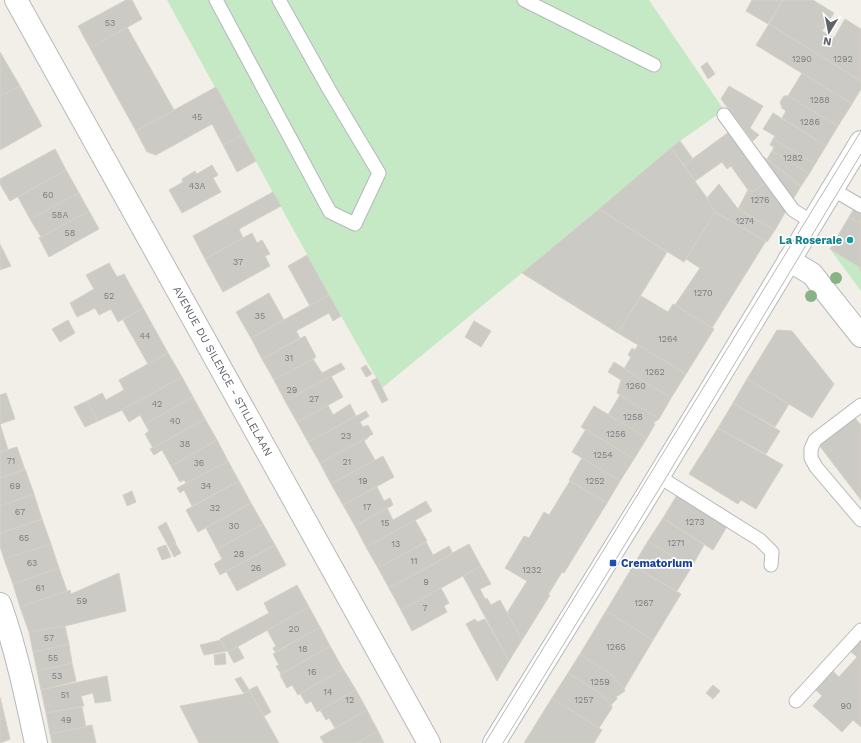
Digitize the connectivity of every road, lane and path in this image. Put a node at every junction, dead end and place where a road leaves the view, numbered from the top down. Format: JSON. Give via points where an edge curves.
{"nodes":[{"id":1,"x":16,"y":0,"type":"edge"},
{"id":2,"x":216,"y":0,"type":"edge"},
{"id":3,"x":279,"y":0,"type":"edge"},
{"id":4,"x":524,"y":0,"type":"edge"},
{"id":5,"x":654,"y":65,"type":"dead end"},
{"id":6,"x":724,"y":115,"type":"dead end"},
{"id":7,"x":861,"y":142,"type":"edge"},
{"id":8,"x":832,"y":189,"type":"junction"},
{"id":9,"x":861,"y":206,"type":"edge"},
{"id":10,"x":812,"y":222,"type":"junction"},
{"id":11,"x":789,"y":260,"type":"junction"},
{"id":12,"x":861,"y":336,"type":"edge"},
{"id":13,"x":861,"y":405,"type":"edge"},
{"id":14,"x":658,"y":476,"type":"junction"},
{"id":15,"x":861,"y":520,"type":"edge"},
{"id":16,"x":771,"y":565,"type":"dead end"},
{"id":17,"x":0,"y":604,"type":"edge"},
{"id":18,"x":861,"y":630,"type":"edge"},
{"id":19,"x":796,"y":701,"type":"dead end"},
{"id":20,"x":36,"y":743,"type":"edge"},
{"id":21,"x":429,"y":743,"type":"edge"},
{"id":22,"x":494,"y":743,"type":"edge"}],
"edges":[{"from":1,"to":21,"type":"street","name":"AVENUE DU SILENCE - STILLELAAN"},
{"from":2,"to":3,"type":"lane","via":[[330,212],[355,224],[379,173]]},
{"from":4,"to":5,"type":"lane"},
{"from":6,"to":10,"type":"lane","via":[[793,210]]},
{"from":7,"to":8,"type":"street"},
{"from":8,"to":9,"type":"lane"},
{"from":8,"to":10,"type":"street"},
{"from":10,"to":11,"type":"street"},
{"from":11,"to":12,"type":"street","via":[[812,274]]},
{"from":11,"to":14,"type":"street"},
{"from":13,"to":15,"type":"lane","via":[[815,440],[811,458]]},
{"from":14,"to":16,"type":"lane","via":[[760,540],[772,552]]},
{"from":14,"to":22,"type":"street"},
{"from":17,"to":20,"type":"street"},
{"from":18,"to":19,"type":"lane"}]}
